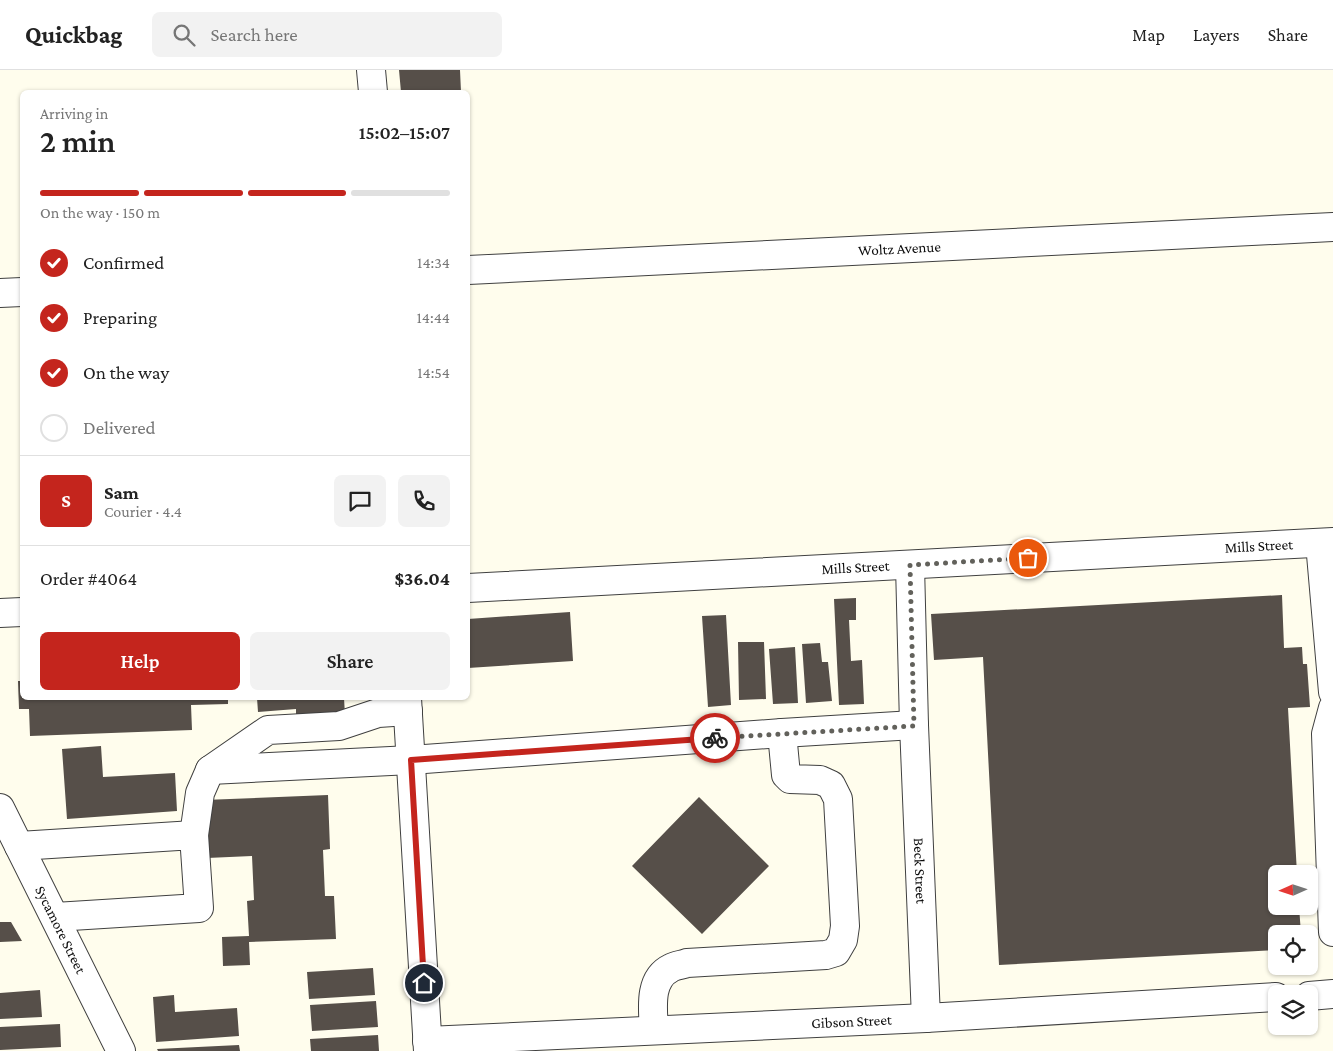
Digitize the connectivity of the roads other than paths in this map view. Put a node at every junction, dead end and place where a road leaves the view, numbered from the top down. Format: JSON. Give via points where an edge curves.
{"nodes":[{"id":1,"x":371,"y":70,"type":"edge"},
{"id":2,"x":373,"y":90,"type":"edge"},
{"id":3,"x":1333,"y":227,"type":"edge"},
{"id":4,"x":470,"y":270,"type":"edge"},
{"id":5,"x":20,"y":292,"type":"edge"},
{"id":6,"x":0,"y":294,"type":"edge"},
{"id":7,"x":1327,"y":542,"type":"edge"},
{"id":8,"x":910,"y":565,"type":"junction"},
{"id":9,"x":470,"y":588,"type":"edge"},
{"id":10,"x":20,"y":612,"type":"edge"},
{"id":11,"x":0,"y":613,"type":"edge"},
{"id":12,"x":1333,"y":692,"type":"edge"},
{"id":13,"x":408,"y":704,"type":"edge"},
{"id":14,"x":1333,"y":708,"type":"edge"},
{"id":15,"x":914,"y":726,"type":"junction"},
{"id":16,"x":782,"y":733,"type":"junction"},
{"id":17,"x":1329,"y":734,"type":"edge"},
{"id":18,"x":411,"y":760,"type":"junction"},
{"id":19,"x":210,"y":770,"type":"junction"},
{"id":20,"x":0,"y":808,"type":"edge"},
{"id":21,"x":194,"y":835,"type":"junction"},
{"id":22,"x":19,"y":846,"type":"junction"},
{"id":23,"x":55,"y":917,"type":"junction"},
{"id":24,"x":1333,"y":932,"type":"edge"},
{"id":25,"x":1333,"y":994,"type":"edge"},
{"id":26,"x":1318,"y":995,"type":"edge"},
{"id":27,"x":1268,"y":998,"type":"edge"},
{"id":28,"x":926,"y":1018,"type":"junction"},
{"id":29,"x":654,"y":1030,"type":"junction"},
{"id":30,"x":428,"y":1046,"type":"edge"},
{"id":31,"x":121,"y":1051,"type":"edge"}],
"edges":[{"from":1,"to":2,"type":"street"},
{"from":3,"to":4,"type":"street","name":"Woltz Avenue"},
{"from":5,"to":6,"type":"street"},
{"from":7,"to":8,"type":"street","name":"Mills Street"},
{"from":7,"to":12,"type":"street"},
{"from":8,"to":9,"type":"street","name":"Mills Street"},
{"from":8,"to":15,"type":"street","name":"Beck Street"},
{"from":10,"to":11,"type":"street"},
{"from":13,"to":18,"type":"street"},
{"from":13,"to":19,"type":"street","via":[[339,726],[268,730]]},
{"from":14,"to":17,"type":"street"},
{"from":15,"to":16,"type":"street"},
{"from":15,"to":28,"type":"street","name":"Beck Street"},
{"from":16,"to":18,"type":"street"},
{"from":16,"to":29,"type":"street","via":[[786,775],[790,779],[820,780],[831,785],[838,799],[843,940],[836,952],[826,955],[687,963],[670,968],[658,980],[652,999]]},
{"from":17,"to":24,"type":"street"},
{"from":18,"to":19,"type":"street"},
{"from":18,"to":30,"type":"street"},
{"from":19,"to":21,"type":"street","via":[[200,793]]},
{"from":20,"to":22,"type":"street","name":"Sycamore Street"},
{"from":21,"to":22,"type":"street"},
{"from":21,"to":23,"type":"street","via":[[199,908]]},
{"from":22,"to":23,"type":"street","name":"Sycamore Street"},
{"from":23,"to":31,"type":"street","name":"Sycamore Street"},
{"from":25,"to":26,"type":"street"},
{"from":27,"to":28,"type":"street","name":"Gibson Street"},
{"from":28,"to":29,"type":"street","name":"Gibson Street"},
{"from":29,"to":30,"type":"street","name":"Gibson Street"}]}
